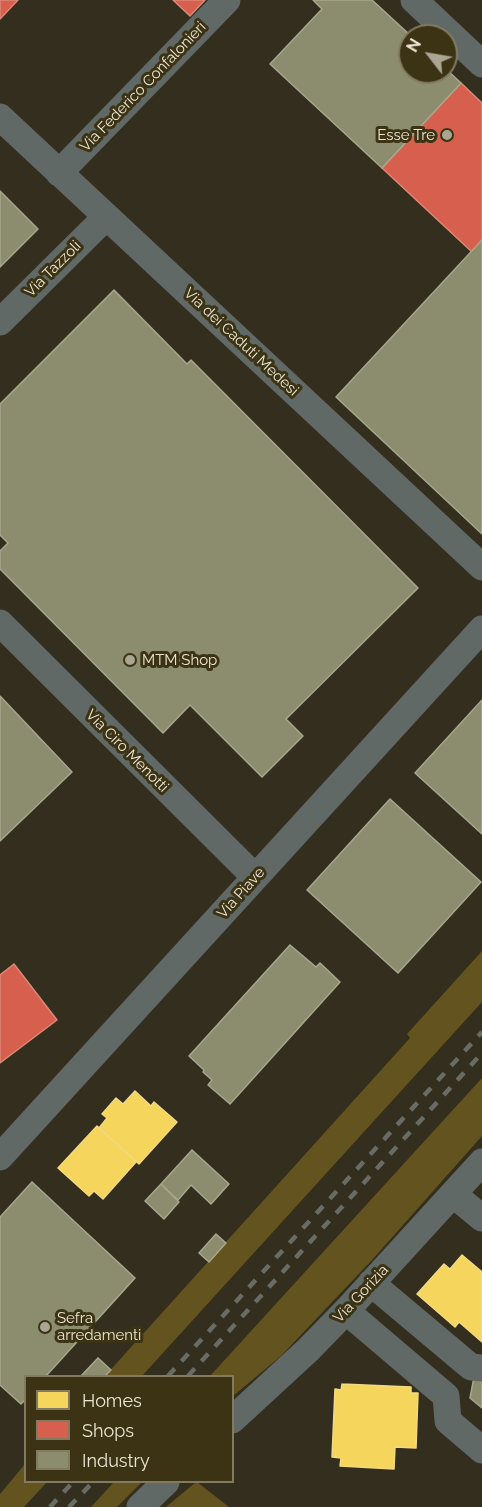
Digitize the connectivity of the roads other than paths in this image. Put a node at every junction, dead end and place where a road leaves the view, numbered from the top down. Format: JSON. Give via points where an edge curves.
{"nodes":[{"id":1,"x":227,"y":0,"type":"edge"},
{"id":2,"x":414,"y":0,"type":"edge"},
{"id":3,"x":482,"y":64,"type":"edge"},
{"id":4,"x":0,"y":117,"type":"edge"},
{"id":5,"x":59,"y":173,"type":"junction"},
{"id":6,"x":106,"y":217,"type":"junction"},
{"id":7,"x":0,"y":322,"type":"edge"},
{"id":8,"x":482,"y":567,"type":"edge"},
{"id":9,"x":0,"y":623,"type":"edge"},
{"id":10,"x":482,"y":629,"type":"edge"},
{"id":11,"x":255,"y":877,"type":"junction"},
{"id":12,"x":0,"y":1157,"type":"edge"},
{"id":13,"x":482,"y":1162,"type":"edge"},
{"id":14,"x":453,"y":1194,"type":"junction"},
{"id":15,"x":482,"y":1218,"type":"edge"},
{"id":16,"x":371,"y":1284,"type":"junction"},
{"id":17,"x":346,"y":1311,"type":"junction"},
{"id":18,"x":482,"y":1368,"type":"edge"},
{"id":19,"x":234,"y":1418,"type":"edge"},
{"id":20,"x":482,"y":1450,"type":"edge"},
{"id":21,"x":165,"y":1483,"type":"edge"},
{"id":22,"x":140,"y":1507,"type":"edge"}],
"edges":[{"from":1,"to":5,"type":"street","name":"Via Federico Confalonieri"},
{"from":2,"to":3,"type":"street"},
{"from":4,"to":5,"type":"street","name":"Via dei Caduti Medesi"},
{"from":5,"to":6,"type":"street","name":"Via dei Caduti Medesi"},
{"from":6,"to":7,"type":"street","name":"Via Tazzoli"},
{"from":6,"to":8,"type":"street","name":"Via dei Caduti Medesi"},
{"from":9,"to":11,"type":"street","name":"Via Ciro Menotti"},
{"from":10,"to":11,"type":"street","name":"Via Piave"},
{"from":11,"to":12,"type":"street","name":"Via Piave"},
{"from":13,"to":14,"type":"street","name":"Via Gorizia"},
{"from":14,"to":15,"type":"street"},
{"from":14,"to":16,"type":"street","name":"Via Gorizia"},
{"from":16,"to":17,"type":"street","name":"Via Gorizia"},
{"from":16,"to":18,"type":"street","via":[[471,1366]]},
{"from":17,"to":19,"type":"street","name":"Via Gorizia"},
{"from":17,"to":20,"type":"street","via":[[446,1396],[448,1421]]},
{"from":21,"to":22,"type":"street"}]}
